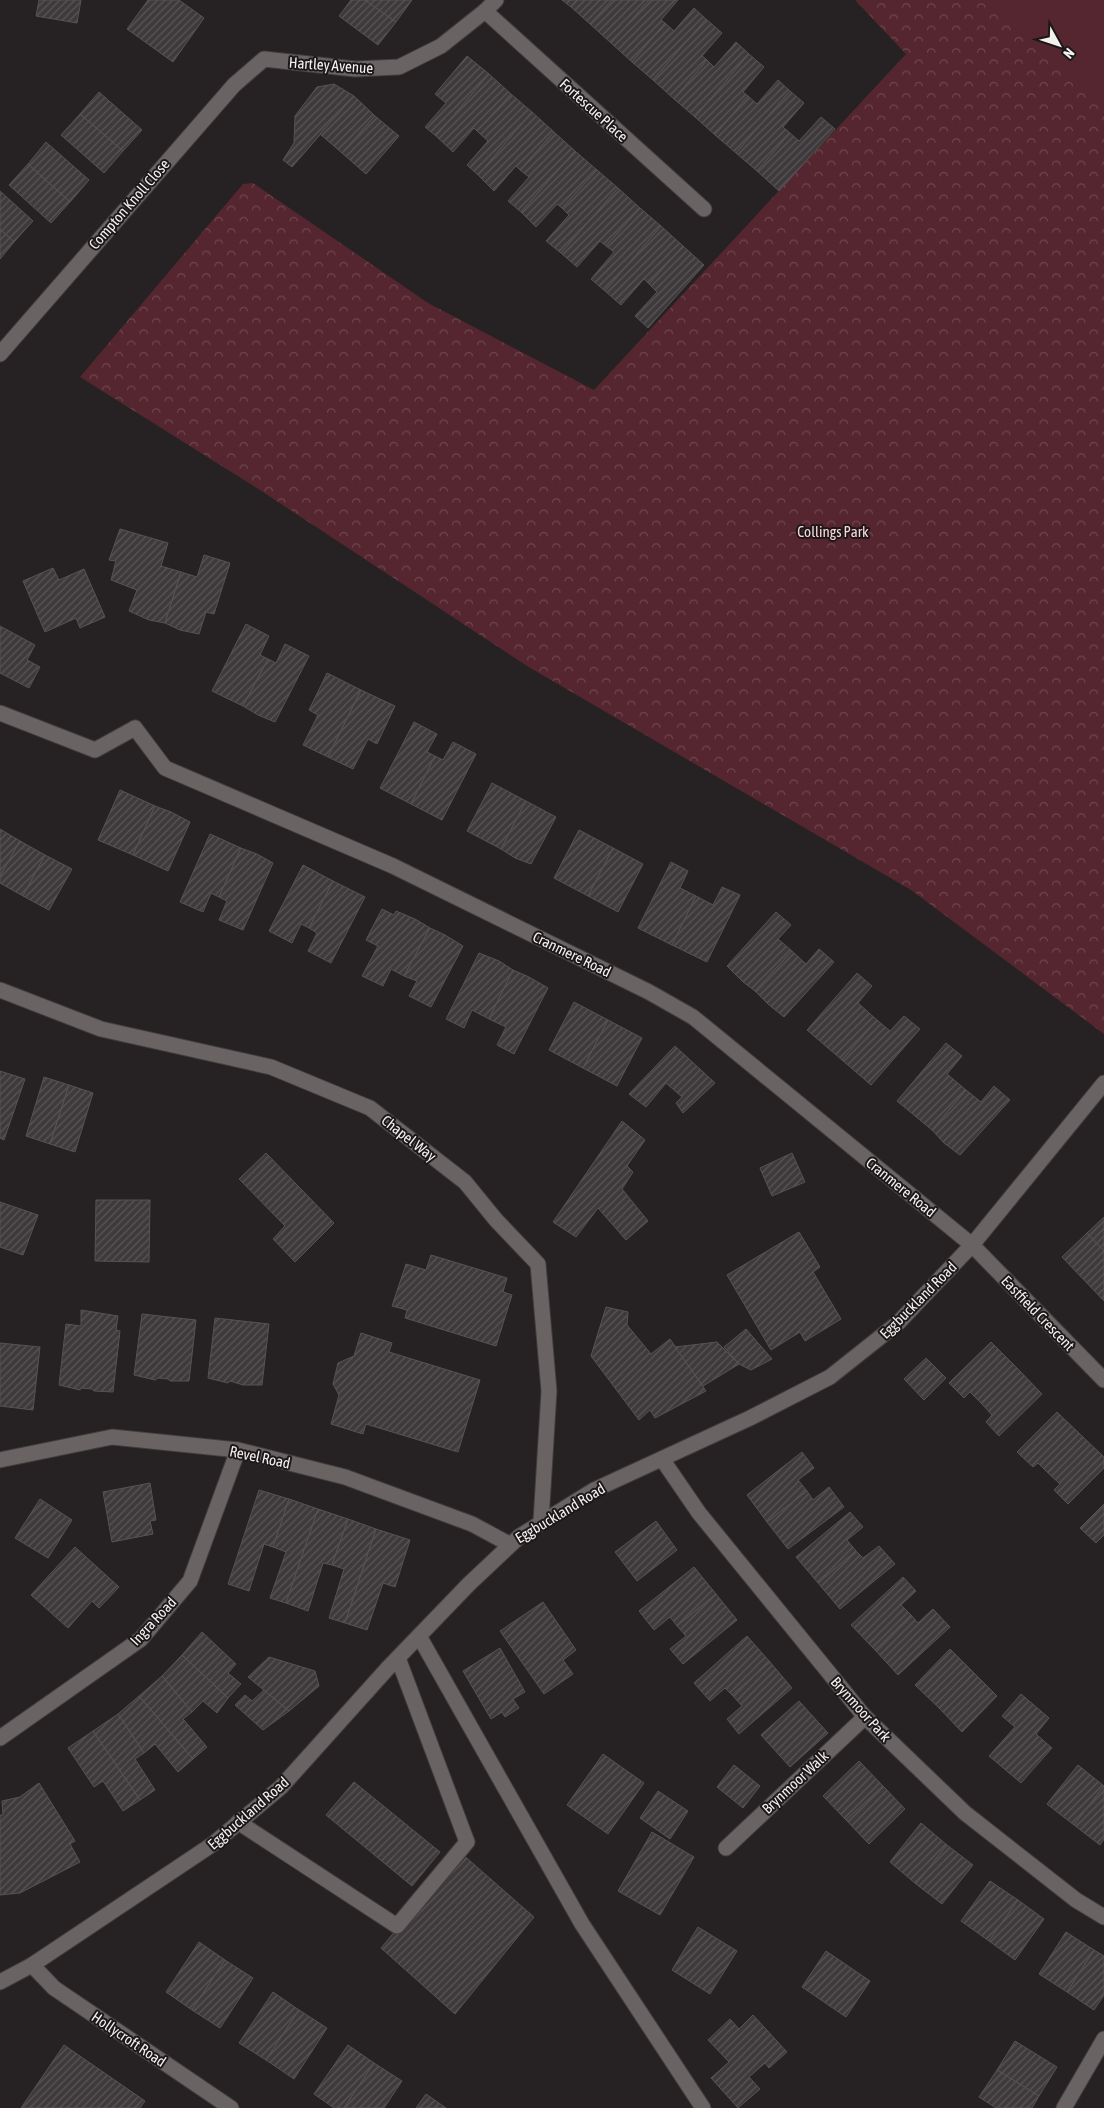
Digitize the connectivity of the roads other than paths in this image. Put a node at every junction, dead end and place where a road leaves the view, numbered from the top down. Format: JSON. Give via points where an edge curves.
{"nodes":[{"id":1,"x":496,"y":0,"type":"edge"},
{"id":2,"x":484,"y":11,"type":"junction"},
{"id":3,"x":264,"y":59,"type":"joint"},
{"id":4,"x":704,"y":209,"type":"dead end"},
{"id":5,"x":0,"y":354,"type":"edge"},
{"id":6,"x":0,"y":713,"type":"edge"},
{"id":7,"x":0,"y":990,"type":"edge"},
{"id":8,"x":1104,"y":1083,"type":"edge"},
{"id":9,"x":972,"y":1245,"type":"junction"},
{"id":10,"x":1104,"y":1380,"type":"edge"},
{"id":11,"x":238,"y":1450,"type":"junction"},
{"id":12,"x":662,"y":1459,"type":"junction"},
{"id":13,"x":0,"y":1460,"type":"edge"},
{"id":14,"x":542,"y":1521,"type":"junction"},
{"id":15,"x":509,"y":1544,"type":"junction"},
{"id":16,"x":419,"y":1636,"type":"junction"},
{"id":17,"x":398,"y":1658,"type":"junction"},
{"id":18,"x":865,"y":1717,"type":"junction"},
{"id":19,"x":0,"y":1738,"type":"edge"},
{"id":20,"x":238,"y":1822,"type":"junction"},
{"id":21,"x":726,"y":1848,"type":"dead end"},
{"id":22,"x":1104,"y":1916,"type":"edge"},
{"id":23,"x":32,"y":1965,"type":"junction"},
{"id":24,"x":0,"y":1982,"type":"edge"},
{"id":25,"x":1104,"y":2040,"type":"edge"},
{"id":26,"x":230,"y":2108,"type":"edge"},
{"id":27,"x":703,"y":2108,"type":"edge"},
{"id":28,"x":1064,"y":2108,"type":"edge"}],
"edges":[{"from":1,"to":2,"type":"street","name":"Hartley Avenue"},
{"from":2,"to":3,"type":"street","name":"Hartley Avenue","via":[[440,46],[399,67],[355,70]]},
{"from":2,"to":4,"type":"street","name":"Fortescue Place"},
{"from":3,"to":5,"type":"street","name":"Compton Knoll Close","via":[[234,85]]},
{"from":6,"to":9,"type":"street","name":"Cranmere Road","via":[[95,750],[135,728],[165,768],[393,866],[649,992],[694,1017]]},
{"from":7,"to":14,"type":"street","name":"Chapel Way","via":[[101,1029],[271,1067],[370,1108],[465,1182],[538,1264],[548,1391]]},
{"from":8,"to":9,"type":"street","name":"Eggbuckland Road"},
{"from":9,"to":10,"type":"street","name":"Eastfield Crescent"},
{"from":9,"to":12,"type":"street","name":"Eggbuckland Road","via":[[898,1323],[830,1377]]},
{"from":11,"to":13,"type":"street","name":"Revel Road","via":[[112,1437]]},
{"from":11,"to":15,"type":"street","name":"Revel Road","via":[[345,1477],[472,1524]]},
{"from":11,"to":19,"type":"street","name":"Ingra Road","via":[[190,1581],[141,1639]]},
{"from":12,"to":14,"type":"street","name":"Eggbuckland Road","via":[[594,1490]]},
{"from":12,"to":18,"type":"street","name":"Brynmoor Park","via":[[699,1513]]},
{"from":14,"to":15,"type":"street","name":"Eggbuckland Road"},
{"from":15,"to":16,"type":"street","name":"Eggbuckland Road"},
{"from":16,"to":17,"type":"street","name":"Eggbuckland Road"},
{"from":16,"to":27,"type":"street","via":[[582,1924]]},
{"from":17,"to":20,"type":"street","name":"Eggbuckland Road","via":[[281,1787]]},
{"from":17,"to":20,"type":"street","via":[[467,1842],[397,1926]]},
{"from":18,"to":21,"type":"street","name":"Brynmoor Walk"},
{"from":18,"to":22,"type":"street","name":"Brynmoor Park","via":[[965,1814],[1076,1900]]},
{"from":20,"to":23,"type":"street","name":"Eggbuckland Road","via":[[214,1844]]},
{"from":23,"to":24,"type":"street","name":"Eggbuckland Road"},
{"from":23,"to":26,"type":"street","name":"Hollycroft Road","via":[[54,1988]]},
{"from":25,"to":28,"type":"street"}]}
